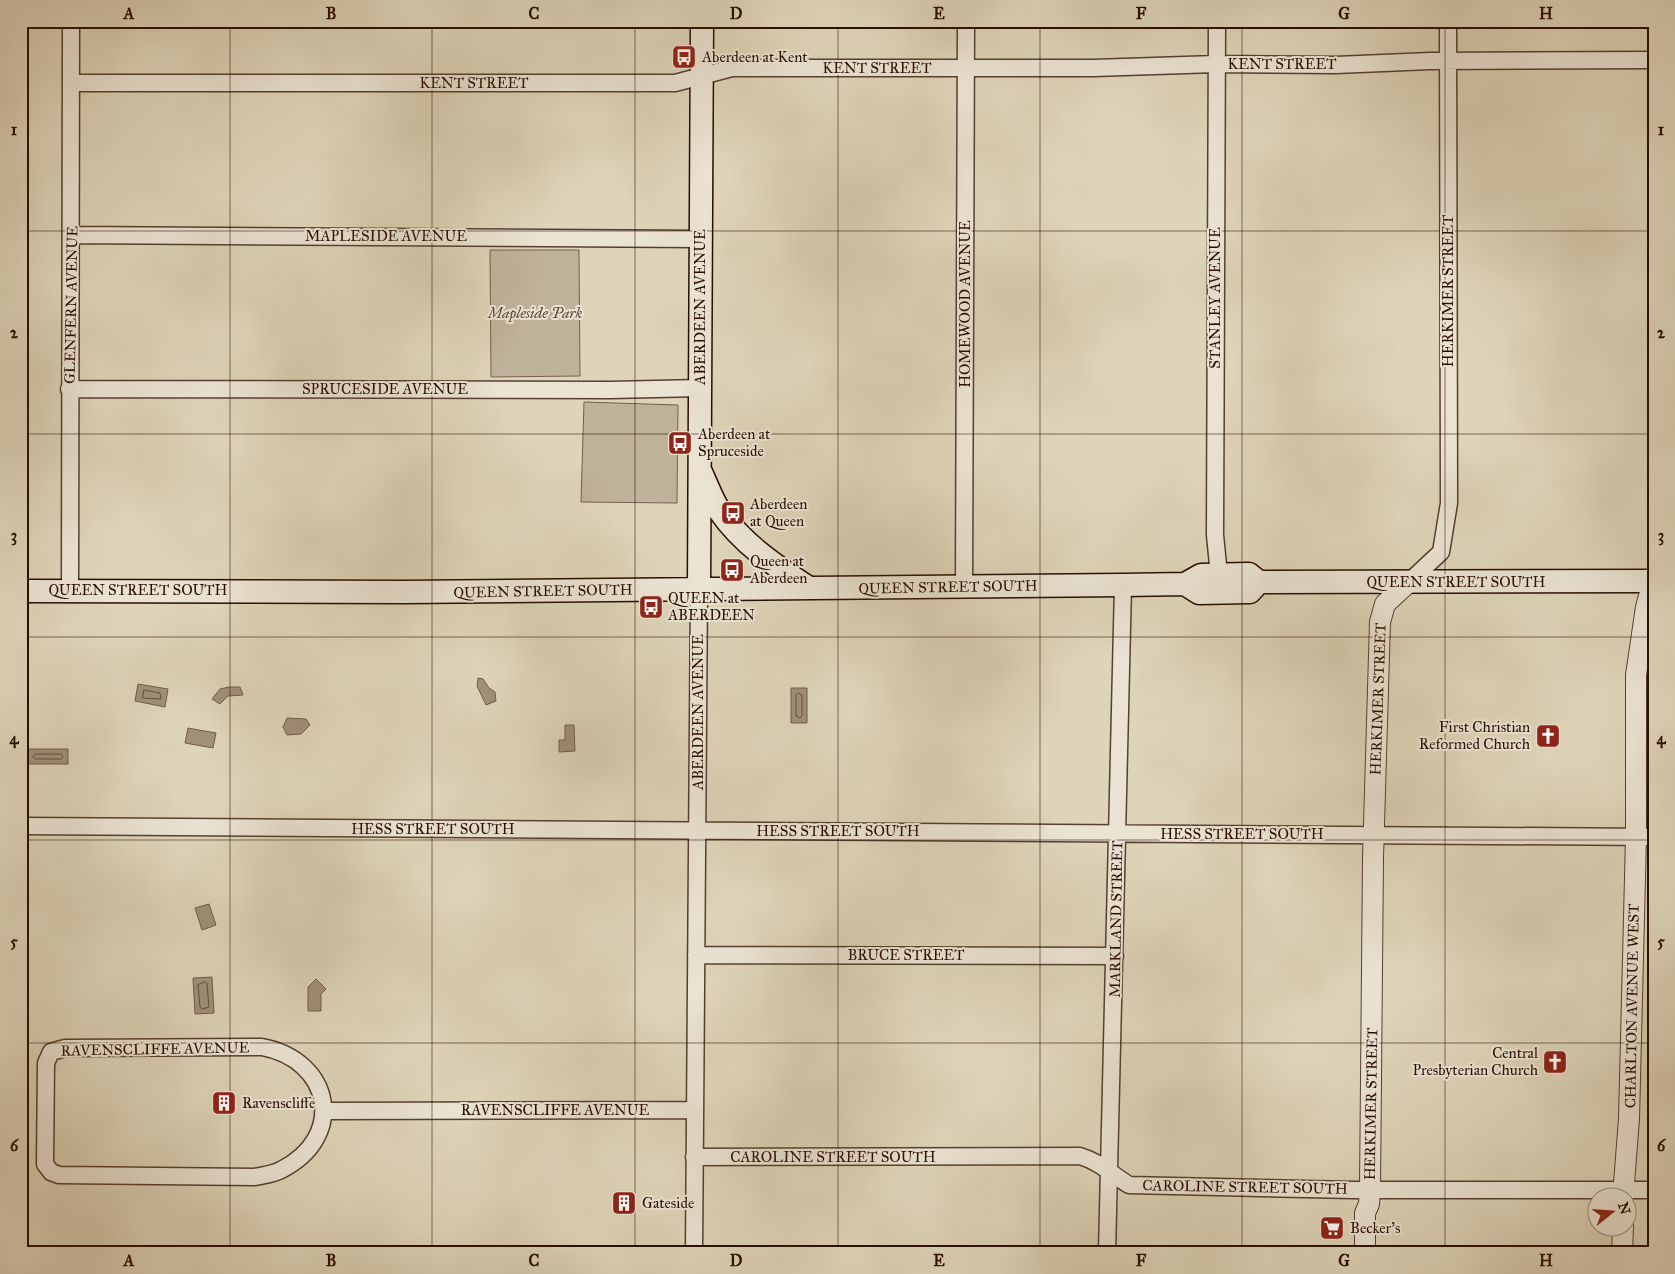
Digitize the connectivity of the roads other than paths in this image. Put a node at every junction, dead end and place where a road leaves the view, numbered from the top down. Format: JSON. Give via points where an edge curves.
{"nodes":[{"id":1,"x":71,"y":21,"type":"edge"},
{"id":2,"x":702,"y":21,"type":"edge"},
{"id":3,"x":966,"y":21,"type":"edge"},
{"id":4,"x":1217,"y":21,"type":"edge"},
{"id":5,"x":1448,"y":21,"type":"edge"},
{"id":6,"x":1654,"y":60,"type":"edge"},
{"id":7,"x":1448,"y":61,"type":"junction"},
{"id":8,"x":1216,"y":64,"type":"junction"},
{"id":9,"x":965,"y":68,"type":"junction"},
{"id":10,"x":702,"y":75,"type":"junction"},
{"id":11,"x":72,"y":83,"type":"junction"},
{"id":12,"x":72,"y":235,"type":"junction"},
{"id":13,"x":700,"y":238,"type":"junction"},
{"id":14,"x":701,"y":388,"type":"junction"},
{"id":15,"x":69,"y":389,"type":"junction"},
{"id":16,"x":698,"y":467,"type":"junction"},
{"id":17,"x":1219,"y":575,"type":"junction"},
{"id":18,"x":1653,"y":579,"type":"edge"},
{"id":19,"x":1410,"y":581,"type":"junction"},
{"id":20,"x":1259,"y":582,"type":"junction"},
{"id":21,"x":1185,"y":584,"type":"junction"},
{"id":22,"x":1123,"y":585,"type":"junction"},
{"id":23,"x":964,"y":586,"type":"junction"},
{"id":24,"x":809,"y":588,"type":"junction"},
{"id":25,"x":699,"y":589,"type":"junction"},
{"id":26,"x":21,"y":590,"type":"edge"},
{"id":27,"x":70,"y":590,"type":"junction"},
{"id":28,"x":21,"y":826,"type":"edge"},
{"id":29,"x":698,"y":831,"type":"junction"},
{"id":30,"x":1118,"y":833,"type":"junction"},
{"id":31,"x":1374,"y":834,"type":"junction"},
{"id":32,"x":1645,"y":837,"type":"edge"},
{"id":33,"x":696,"y":955,"type":"junction"},
{"id":34,"x":1115,"y":956,"type":"junction"},
{"id":35,"x":694,"y":1110,"type":"junction"},
{"id":36,"x":325,"y":1112,"type":"junction"},
{"id":37,"x":694,"y":1157,"type":"junction"},
{"id":38,"x":1109,"y":1169,"type":"junction"},
{"id":39,"x":1624,"y":1186,"type":"edge"},
{"id":40,"x":1370,"y":1190,"type":"junction"},
{"id":41,"x":1654,"y":1190,"type":"edge"},
{"id":42,"x":1638,"y":1192,"type":"edge"},
{"id":43,"x":1588,"y":1193,"type":"edge"},
{"id":44,"x":1623,"y":1236,"type":"edge"},
{"id":45,"x":694,"y":1253,"type":"edge"},
{"id":46,"x":1107,"y":1253,"type":"edge"},
{"id":47,"x":1365,"y":1253,"type":"edge"},
{"id":48,"x":1622,"y":1253,"type":"edge"}],
"edges":[{"from":1,"to":11,"type":"street","name":"GLENFERN AVENUE"},
{"from":2,"to":10,"type":"main road","name":"ABERDEEN AVENUE"},
{"from":3,"to":9,"type":"street","name":"HOMEWOOD AVENUE"},
{"from":4,"to":8,"type":"street","name":"STANLEY AVENUE"},
{"from":5,"to":7,"type":"street","name":"HERKIMER STREET"},
{"from":6,"to":7,"type":"street","name":"KENT STREET"},
{"from":7,"to":8,"type":"street","name":"KENT STREET","via":[[1336,65]]},
{"from":7,"to":19,"type":"street","name":"HERKIMER STREET","via":[[1449,503],[1441,552]]},
{"from":8,"to":9,"type":"street","name":"KENT STREET"},
{"from":8,"to":17,"type":"street","name":"STANLEY AVENUE","via":[[1215,535]]},
{"from":9,"to":10,"type":"street","name":"KENT STREET","via":[[732,68]]},
{"from":9,"to":23,"type":"street","name":"HOMEWOOD AVENUE"},
{"from":10,"to":11,"type":"street","name":"KENT STREET","via":[[675,83]]},
{"from":10,"to":13,"type":"main road","name":"ABERDEEN AVENUE"},
{"from":11,"to":12,"type":"street","name":"GLENFERN AVENUE"},
{"from":12,"to":13,"type":"street","name":"MAPLESIDE AVENUE"},
{"from":12,"to":15,"type":"street","name":"GLENFERN AVENUE"},
{"from":13,"to":14,"type":"main road","name":"ABERDEEN AVENUE"},
{"from":14,"to":15,"type":"street","name":"SPRUCESIDE AVENUE"},
{"from":14,"to":16,"type":"main road","name":"ABERDEEN AVENUE"},
{"from":15,"to":27,"type":"street","name":"GLENFERN AVENUE"},
{"from":16,"to":24,"type":"main road","via":[[720,511],[733,526],[775,565]]},
{"from":16,"to":25,"type":"main road","name":"ABERDEEN AVENUE"},
{"from":17,"to":20,"type":"main road","name":"QUEEN STREET SOUTH","via":[[1249,574]]},
{"from":17,"to":21,"type":"main road","name":"QUEEN STREET SOUTH","via":[[1200,575]]},
{"from":18,"to":19,"type":"main road","name":"QUEEN STREET SOUTH"},
{"from":18,"to":32,"type":"street","name":"CHARLTON AVENUE WEST","via":[[1636,675]]},
{"from":19,"to":20,"type":"main road","name":"QUEEN STREET SOUTH"},
{"from":19,"to":31,"type":"street","name":"HERKIMER STREET","via":[[1385,604],[1381,613]]},
{"from":20,"to":21,"type":"main road","name":"QUEEN STREET SOUTH","via":[[1250,592],[1198,593]]},
{"from":21,"to":22,"type":"main road","name":"QUEEN STREET SOUTH"},
{"from":22,"to":23,"type":"main road","name":"QUEEN STREET SOUTH"},
{"from":22,"to":30,"type":"street","name":"MARKLAND STREET"},
{"from":23,"to":24,"type":"main road","name":"QUEEN STREET SOUTH"},
{"from":24,"to":25,"type":"main road","name":"QUEEN STREET SOUTH"},
{"from":25,"to":27,"type":"main road","name":"QUEEN STREET SOUTH","via":[[405,592]]},
{"from":25,"to":29,"type":"street","name":"ABERDEEN AVENUE"},
{"from":26,"to":27,"type":"main road","name":"QUEEN STREET SOUTH"},
{"from":28,"to":29,"type":"street","name":"HESS STREET SOUTH"},
{"from":29,"to":30,"type":"street","name":"HESS STREET SOUTH"},
{"from":29,"to":33,"type":"street","name":"ABERDEEN AVENUE"},
{"from":30,"to":31,"type":"street","name":"HESS STREET SOUTH"},
{"from":30,"to":34,"type":"street","name":"MARKLAND STREET"},
{"from":31,"to":32,"type":"street","name":"HESS STREET SOUTH"},
{"from":31,"to":40,"type":"street","name":"HERKIMER STREET"},
{"from":32,"to":39,"type":"street","name":"CHARLTON AVENUE WEST"},
{"from":33,"to":34,"type":"street","name":"BRUCE STREET"},
{"from":33,"to":35,"type":"street","name":"ABERDEEN AVENUE"},
{"from":34,"to":38,"type":"street","name":"MARKLAND STREET"},
{"from":35,"to":36,"type":"street","name":"RAVENSCLIFFE AVENUE"},
{"from":35,"to":37,"type":"street","name":"ABERDEEN AVENUE"},
{"from":36,"to":36,"type":"street","name":"RAVENSCLIFFE AVENUE","via":[[320,1130],[302,1155],[280,1171],[255,1177],[58,1175],[44,1164],[46,1063],[51,1052],[66,1048],[262,1047],[277,1050],[301,1063],[312,1075]]},
{"from":37,"to":38,"type":"street","name":"CAROLINE STREET SOUTH","via":[[1080,1156]]},
{"from":37,"to":45,"type":"street","name":"ABERDEEN AVENUE"},
{"from":38,"to":40,"type":"street","name":"CAROLINE STREET SOUTH","via":[[1129,1185]]},
{"from":38,"to":46,"type":"street","name":"MARKLAND STREET"},
{"from":40,"to":43,"type":"street","name":"CAROLINE STREET SOUTH"},
{"from":40,"to":47,"type":"street","name":"HERKIMER STREET","via":[[1365,1213]]},
{"from":41,"to":42,"type":"street","name":"CAROLINE STREET SOUTH"},
{"from":44,"to":48,"type":"street"}]}
